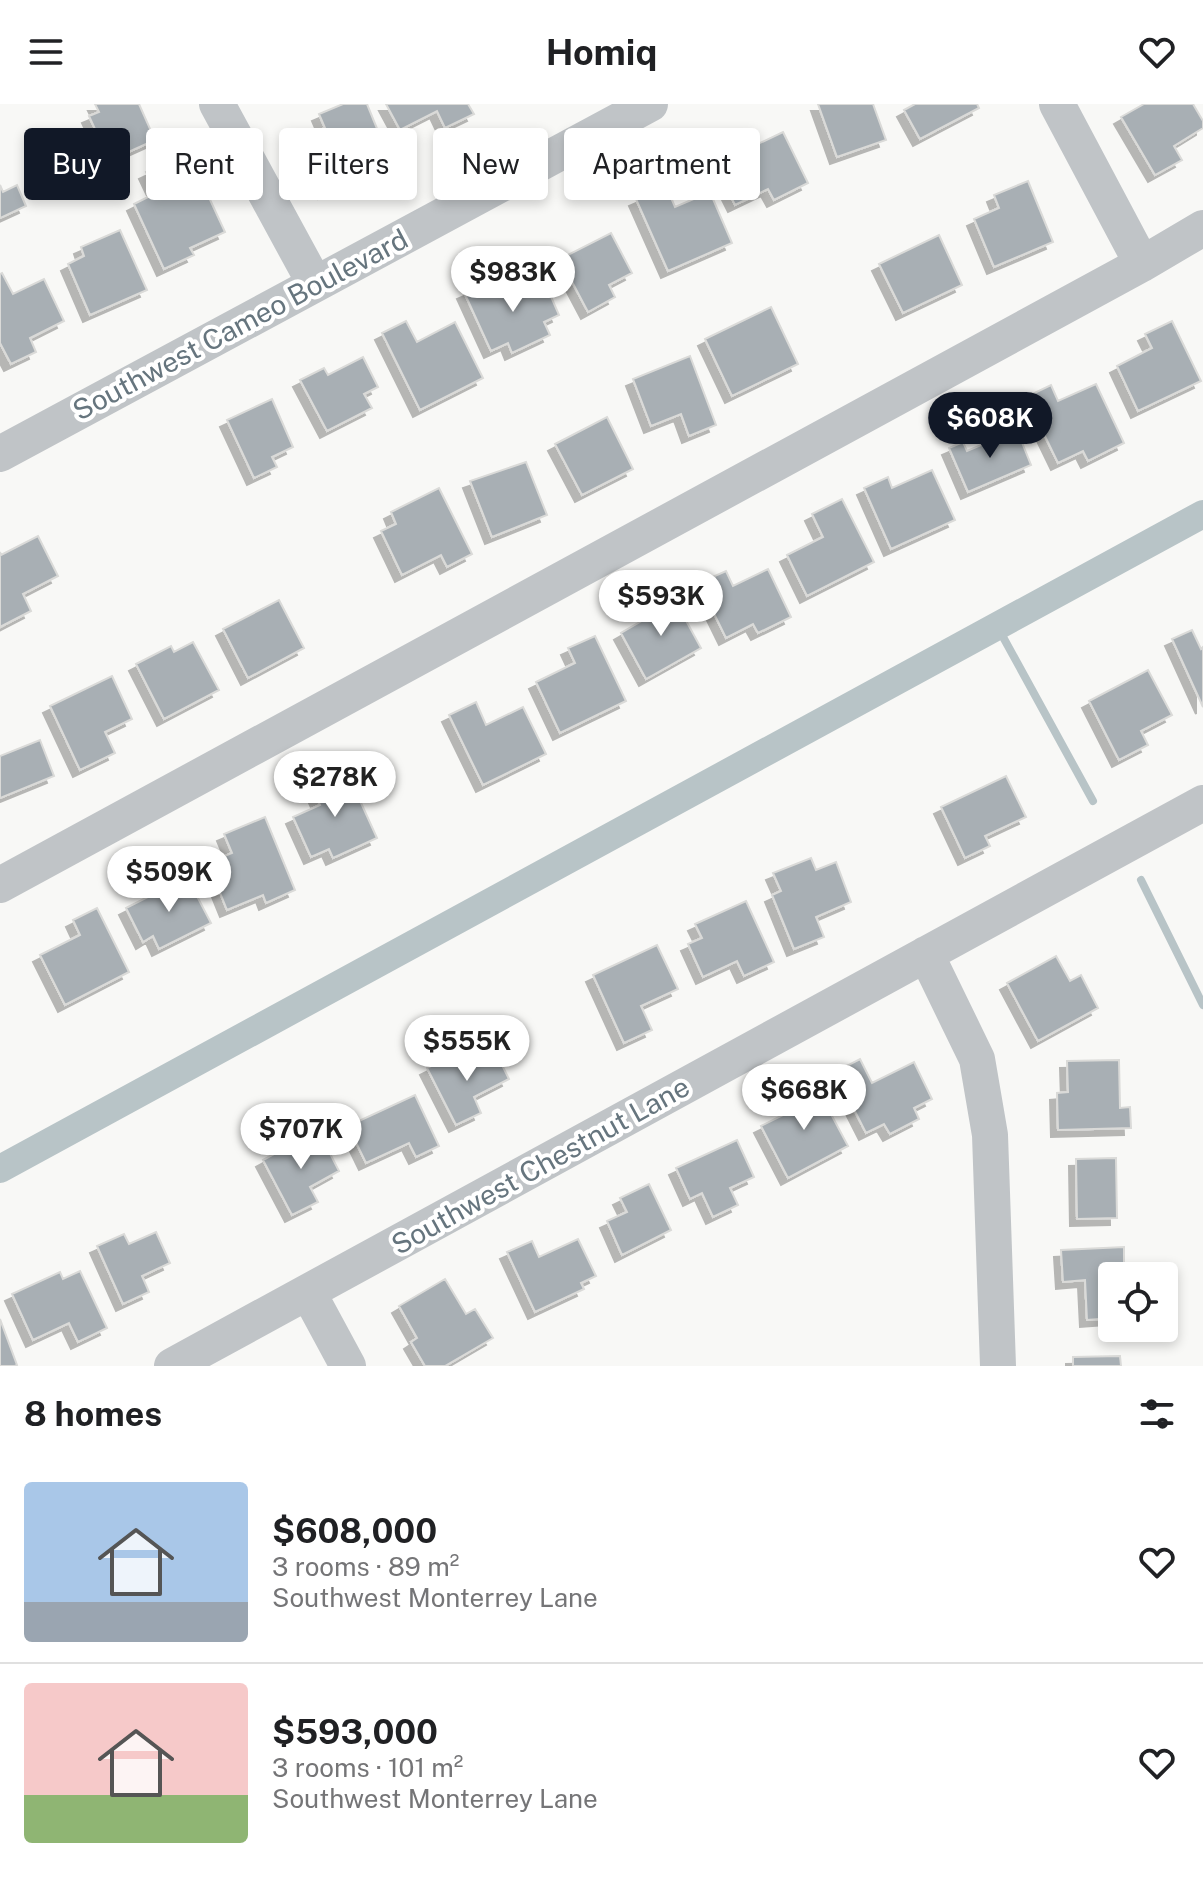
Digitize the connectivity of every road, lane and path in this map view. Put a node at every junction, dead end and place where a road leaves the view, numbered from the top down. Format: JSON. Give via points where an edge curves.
{"nodes":[{"id":1,"x":217,"y":104,"type":"edge"},
{"id":2,"x":1057,"y":104,"type":"edge"},
{"id":3,"x":642,"y":106,"type":"edge"},
{"id":4,"x":1203,"y":228,"type":"edge"},
{"id":5,"x":1142,"y":264,"type":"junction"},
{"id":6,"x":315,"y":284,"type":"junction"},
{"id":7,"x":0,"y":454,"type":"edge"},
{"id":8,"x":1203,"y":803,"type":"edge"},
{"id":9,"x":0,"y":885,"type":"edge"},
{"id":10,"x":926,"y":954,"type":"junction"},
{"id":11,"x":308,"y":1292,"type":"junction"},
{"id":12,"x":172,"y":1366,"type":"edge"},
{"id":13,"x":348,"y":1366,"type":"edge"},
{"id":14,"x":998,"y":1366,"type":"edge"}],
"edges":[{"from":1,"to":6,"type":"street"},
{"from":2,"to":5,"type":"street"},
{"from":3,"to":6,"type":"street","name":"Southwest Cameo Boulevard"},
{"from":4,"to":5,"type":"street"},
{"from":5,"to":9,"type":"street"},
{"from":6,"to":7,"type":"street","name":"Southwest Cameo Boulevard"},
{"from":8,"to":10,"type":"street","name":"Southwest Chestnut Lane"},
{"from":10,"to":11,"type":"street","name":"Southwest Chestnut Lane"},
{"from":10,"to":14,"type":"street","via":[[977,1059],[990,1135]]},
{"from":11,"to":12,"type":"street","name":"Southwest Chestnut Lane"},
{"from":11,"to":13,"type":"street"}]}
